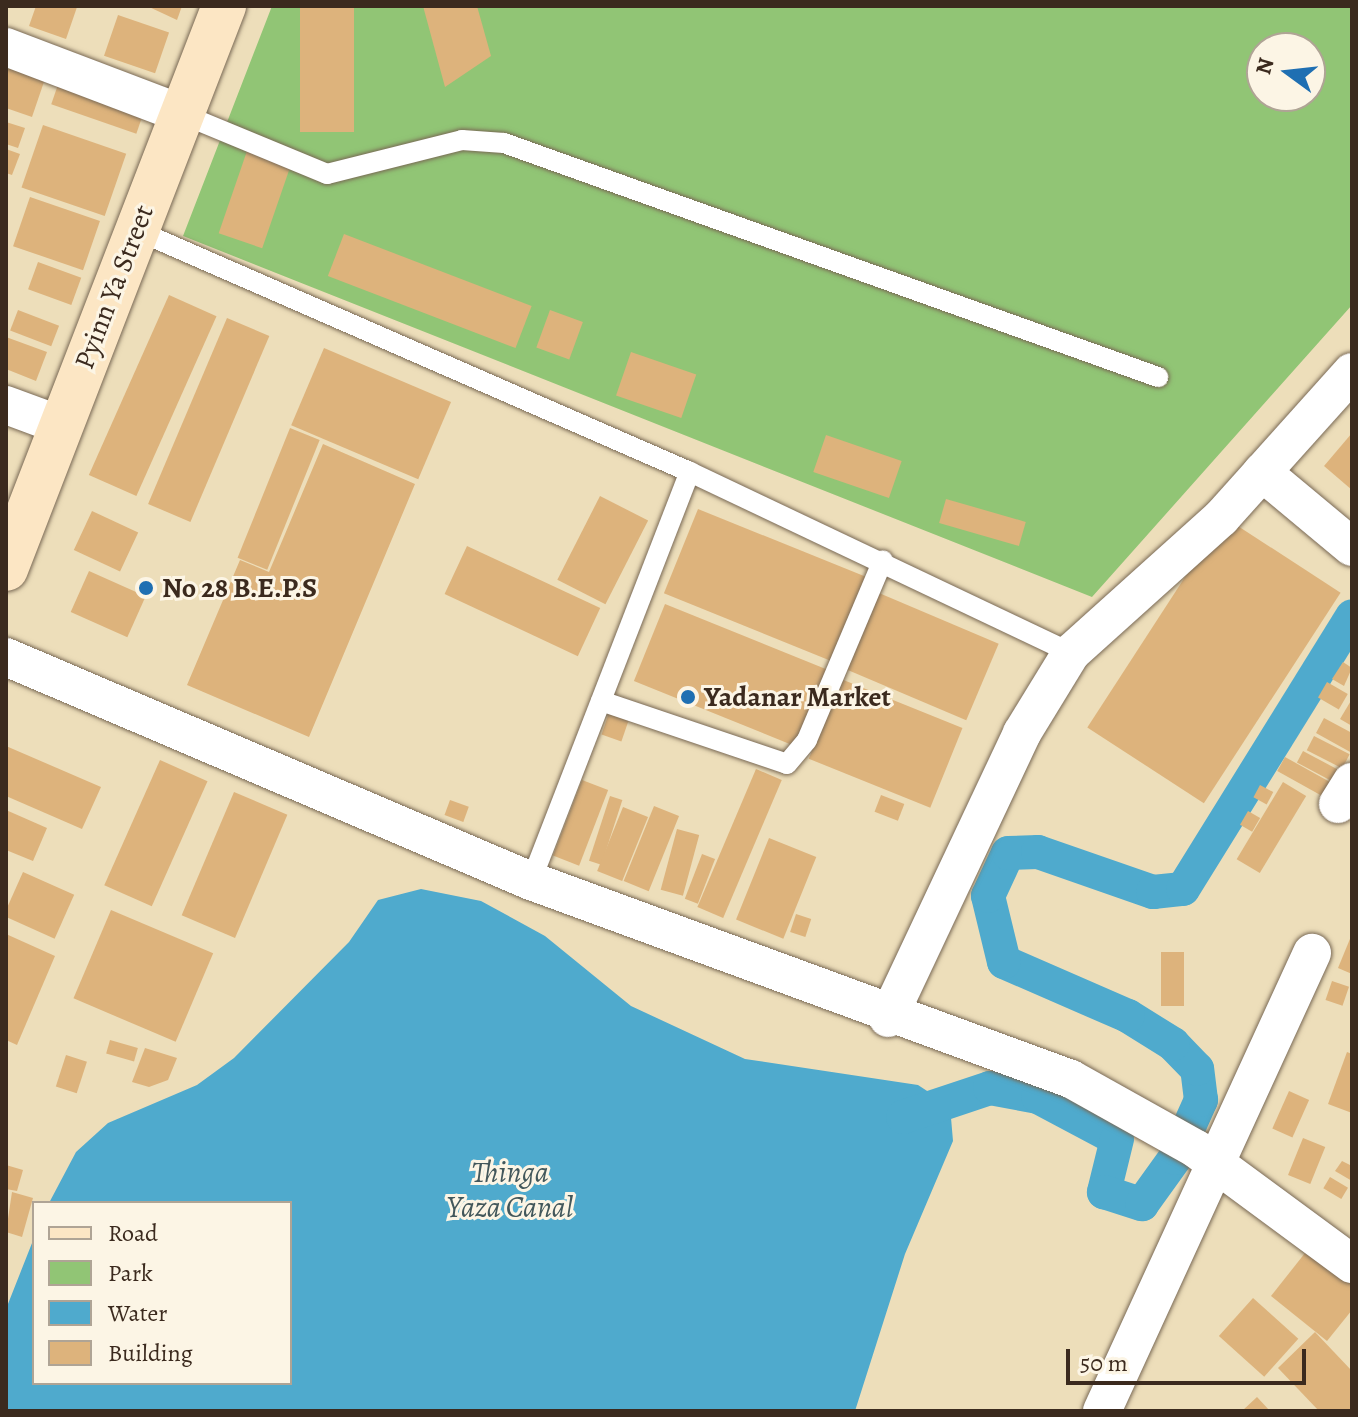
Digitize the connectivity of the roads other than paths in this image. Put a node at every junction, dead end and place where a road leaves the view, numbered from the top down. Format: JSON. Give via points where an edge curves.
{"nodes":[{"id":1,"x":224,"y":6,"type":"edge"},
{"id":2,"x":6,"y":47,"type":"edge"},
{"id":3,"x":182,"y":114,"type":"junction"},
{"id":4,"x":136,"y":230,"type":"junction"},
{"id":5,"x":1352,"y":372,"type":"edge"},
{"id":6,"x":1158,"y":377,"type":"dead end"},
{"id":7,"x":6,"y":405,"type":"edge"},
{"id":8,"x":60,"y":425,"type":"junction"},
{"id":9,"x":690,"y":472,"type":"junction"},
{"id":10,"x":1262,"y":472,"type":"junction"},
{"id":11,"x":1352,"y":547,"type":"edge"},
{"id":12,"x":883,"y":560,"type":"junction"},
{"id":13,"x":6,"y":569,"type":"edge"},
{"id":14,"x":1071,"y":653,"type":"junction"},
{"id":15,"x":6,"y":657,"type":"edge"},
{"id":16,"x":601,"y":701,"type":"junction"},
{"id":17,"x":531,"y":881,"type":"junction"},
{"id":18,"x":1312,"y":953,"type":"dead end"},
{"id":19,"x":888,"y":1018,"type":"junction"},
{"id":20,"x":1204,"y":1155,"type":"junction"},
{"id":21,"x":1352,"y":1264,"type":"edge"},
{"id":22,"x":1102,"y":1411,"type":"edge"}],
"edges":[{"from":1,"to":3,"type":"main road","name":"Pyinn Ya Street"},
{"from":2,"to":3,"type":"street"},
{"from":3,"to":4,"type":"main road","name":"Pyinn Ya Street"},
{"from":3,"to":6,"type":"lane","via":[[327,174],[462,140],[504,143]]},
{"from":4,"to":8,"type":"main road","name":"Pyinn Ya Street"},
{"from":4,"to":9,"type":"lane"},
{"from":5,"to":10,"type":"street"},
{"from":7,"to":8,"type":"street"},
{"from":8,"to":13,"type":"main road","name":"Pyinn Ya Street"},
{"from":9,"to":12,"type":"lane"},
{"from":9,"to":16,"type":"lane"},
{"from":10,"to":11,"type":"street"},
{"from":10,"to":14,"type":"street","via":[[1146,590]]},
{"from":12,"to":14,"type":"lane"},
{"from":12,"to":16,"type":"lane","via":[[807,740],[787,764]]},
{"from":14,"to":19,"type":"street","via":[[1022,733]]},
{"from":15,"to":17,"type":"street"},
{"from":16,"to":17,"type":"lane"},
{"from":17,"to":19,"type":"street"},
{"from":18,"to":20,"type":"street"},
{"from":19,"to":20,"type":"street","via":[[1071,1079]]},
{"from":20,"to":21,"type":"street"},
{"from":20,"to":22,"type":"street"}]}
